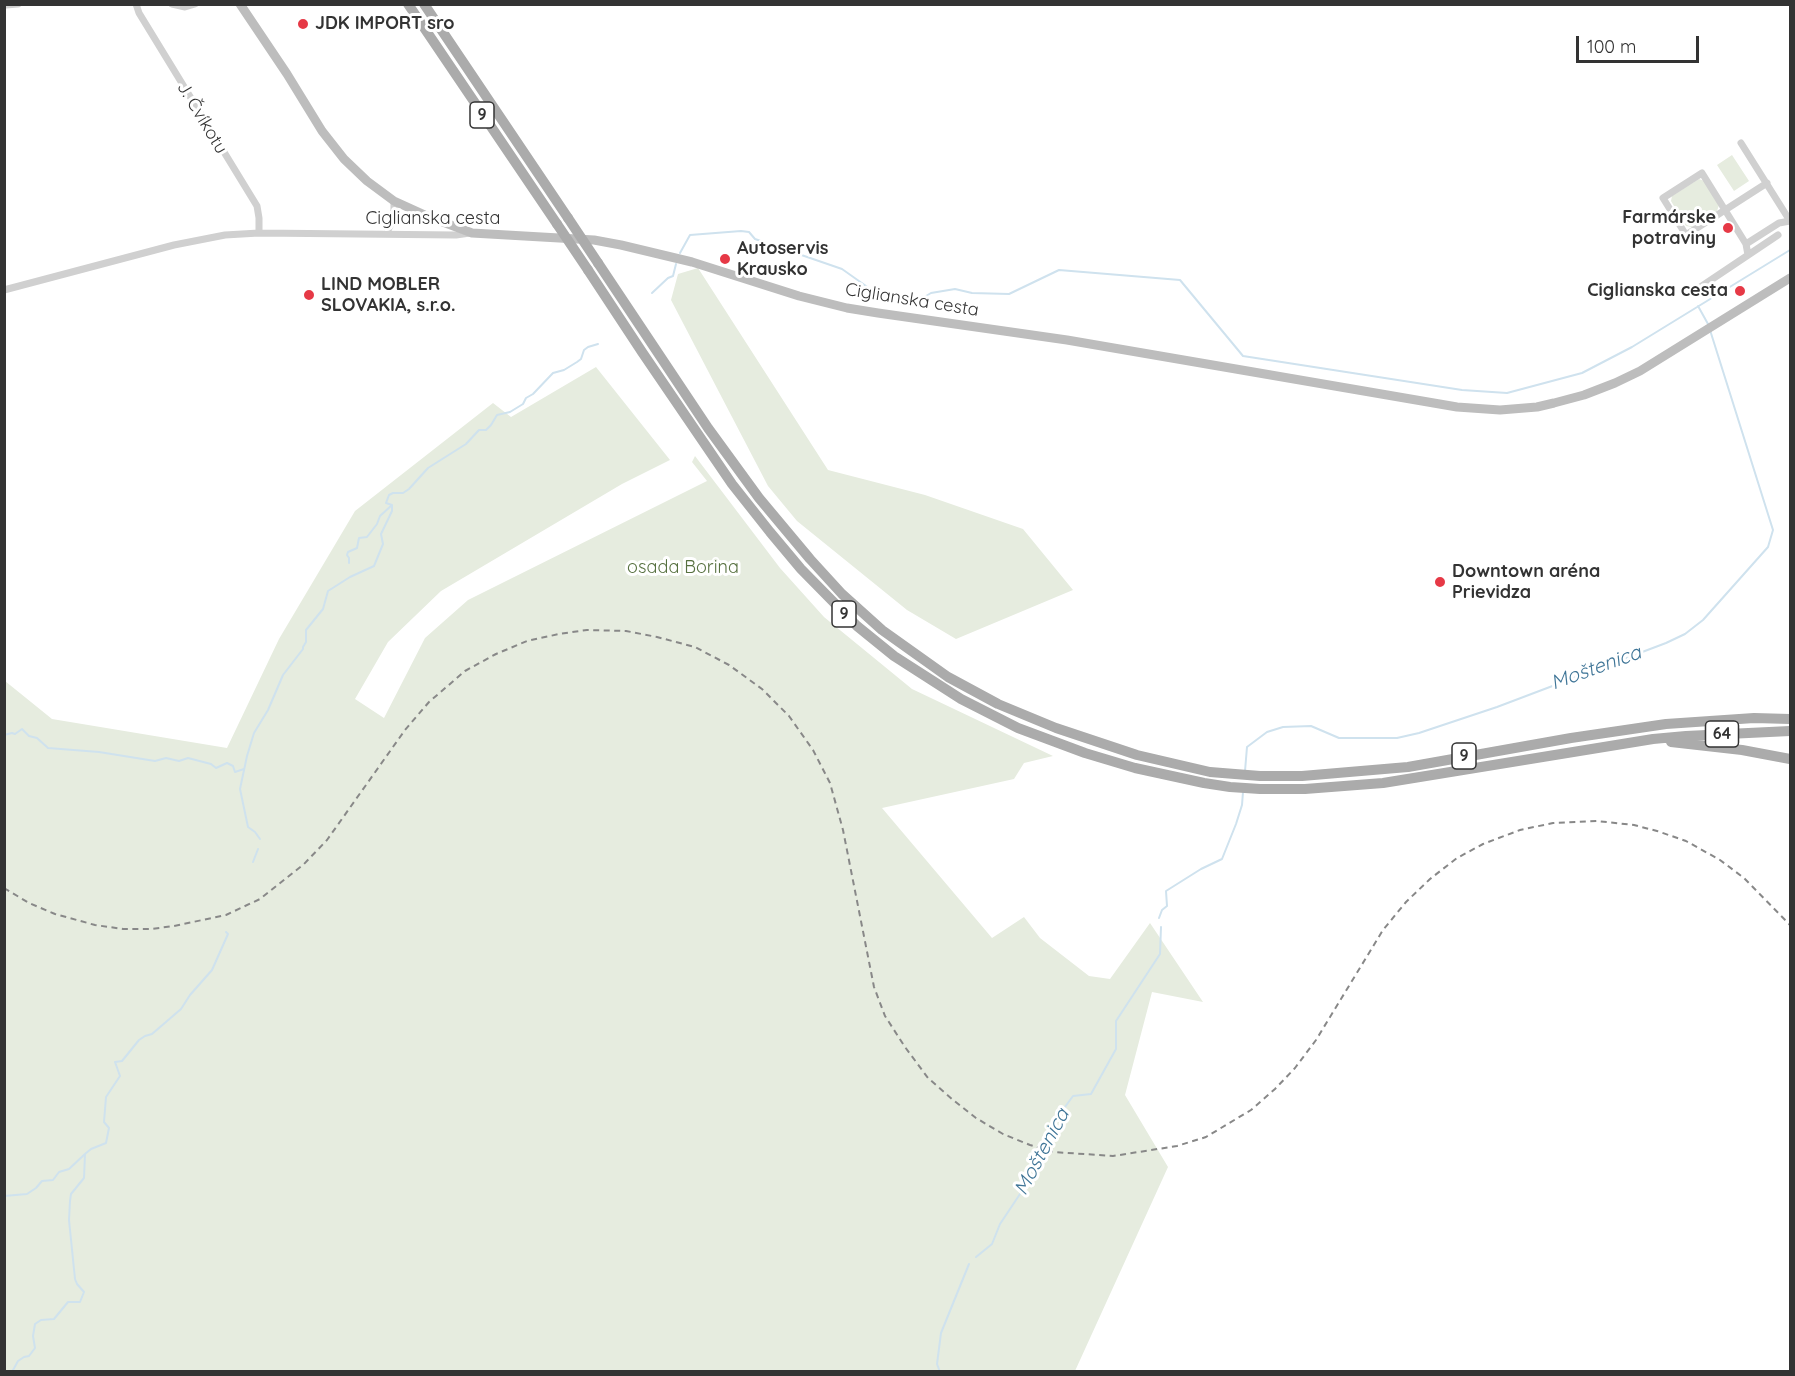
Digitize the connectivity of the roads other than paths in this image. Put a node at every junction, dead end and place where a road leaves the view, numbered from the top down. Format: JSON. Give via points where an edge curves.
{"nodes":[{"id":1,"x":18,"y":4,"type":"edge"},
{"id":2,"x":136,"y":4,"type":"edge"},
{"id":3,"x":172,"y":4,"type":"edge"},
{"id":4,"x":195,"y":4,"type":"edge"},
{"id":5,"x":240,"y":4,"type":"edge"},
{"id":6,"x":408,"y":4,"type":"edge"},
{"id":7,"x":424,"y":4,"type":"edge"},
{"id":8,"x":6,"y":5,"type":"edge"},
{"id":9,"x":1741,"y":143,"type":"dead end"},
{"id":10,"x":1767,"y":183,"type":"junction"},
{"id":11,"x":394,"y":201,"type":"junction"},
{"id":12,"x":1725,"y":210,"type":"junction"},
{"id":13,"x":1791,"y":221,"type":"edge"},
{"id":14,"x":259,"y":233,"type":"junction"},
{"id":15,"x":472,"y":233,"type":"junction"},
{"id":16,"x":386,"y":234,"type":"junction"},
{"id":17,"x":1778,"y":235,"type":"dead end"},
{"id":18,"x":1746,"y":244,"type":"junction"},
{"id":19,"x":1748,"y":255,"type":"junction"},
{"id":20,"x":1791,"y":278,"type":"edge"},
{"id":21,"x":4,"y":290,"type":"edge"},
{"id":22,"x":1693,"y":292,"type":"dead end"},
{"id":23,"x":1791,"y":719,"type":"edge"},
{"id":24,"x":1791,"y":731,"type":"edge"},
{"id":25,"x":1653,"y":740,"type":"junction"},
{"id":26,"x":1791,"y":759,"type":"edge"}],
"edges":[{"from":1,"to":8,"type":"street"},
{"from":2,"to":14,"type":"street","name":"J. Čvíkotu","via":[[257,206]]},
{"from":3,"to":4,"type":"street"},
{"from":5,"to":11,"type":"street","via":[[322,131],[344,159]]},
{"from":6,"to":25,"type":"main road","number":"9","bridge":true,"via":[[750,507],[838,608],[918,673],[1017,728],[1085,753],[1177,778],[1230,787],[1327,787],[1403,780]]},
{"from":7,"to":23,"type":"main road","number":"9","bridge":true,"via":[[759,498],[842,594],[882,630],[948,677],[998,704],[1087,740],[1137,755],[1210,772],[1260,776],[1408,766],[1666,724]]},
{"from":9,"to":10,"type":"street"},
{"from":10,"to":12,"type":"street"},
{"from":10,"to":13,"type":"street"},
{"from":11,"to":15,"type":"street"},
{"from":11,"to":16,"type":"street","via":[[394,218]]},
{"from":12,"to":12,"type":"street","via":[[1686,235],[1663,198],[1702,173]]},
{"from":12,"to":18,"type":"street"},
{"from":13,"to":18,"type":"street","via":[[1779,223]]},
{"from":14,"to":16,"type":"street","name":"Ciglianska cesta"},
{"from":14,"to":21,"type":"street","name":"Ciglianska cesta","via":[[174,245]]},
{"from":15,"to":16,"type":"street","name":"Ciglianska cesta"},
{"from":15,"to":20,"type":"street","name":"Ciglianska cesta","via":[[606,242],[692,262],[847,308],[1067,340],[1479,410],[1537,407],[1592,392],[1640,371]]},
{"from":17,"to":19,"type":"street"},
{"from":18,"to":19,"type":"street"},
{"from":19,"to":22,"type":"street"},
{"from":24,"to":25,"type":"main road","number":"64"},
{"from":25,"to":26,"type":"main road","number":"9"}]}
